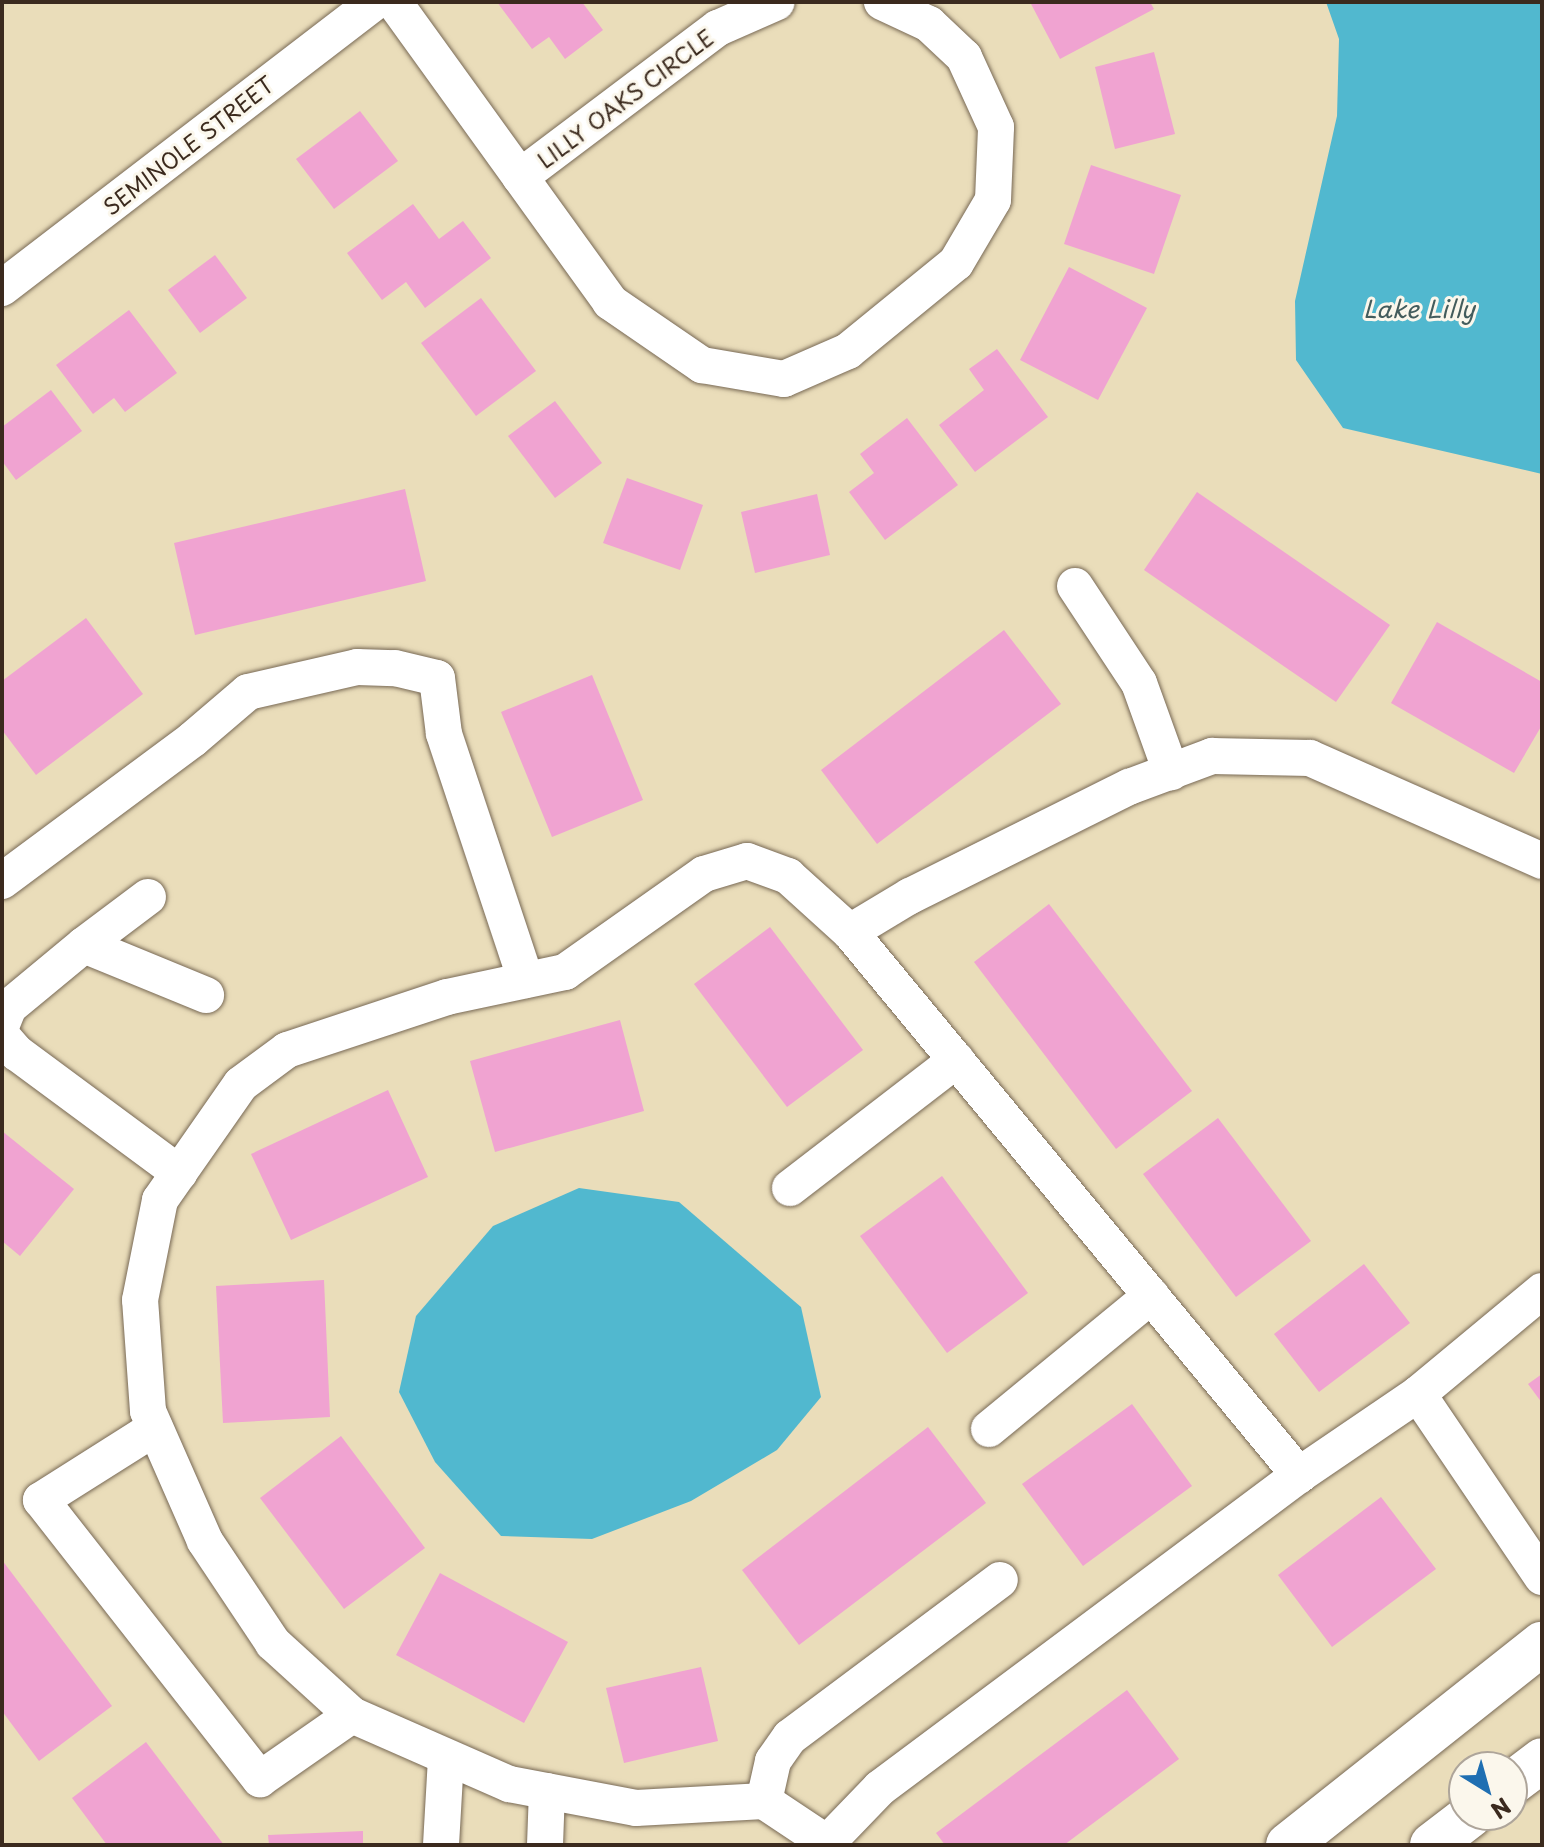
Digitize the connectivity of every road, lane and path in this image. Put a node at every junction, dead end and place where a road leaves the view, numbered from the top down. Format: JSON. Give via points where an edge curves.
{"nodes":[{"id":1,"x":375,"y":2,"type":"edge"},
{"id":2,"x":394,"y":2,"type":"edge"},
{"id":3,"x":777,"y":2,"type":"edge"},
{"id":4,"x":882,"y":2,"type":"edge"},
{"id":5,"x":520,"y":177,"type":"junction"},
{"id":6,"x":2,"y":288,"type":"edge"},
{"id":7,"x":1075,"y":586,"type":"dead end"},
{"id":8,"x":1171,"y":772,"type":"junction"},
{"id":9,"x":1542,"y":861,"type":"edge"},
{"id":10,"x":7,"y":867,"type":"edge"},
{"id":11,"x":148,"y":897,"type":"dead end"},
{"id":12,"x":850,"y":932,"type":"junction"},
{"id":13,"x":84,"y":945,"type":"junction"},
{"id":14,"x":526,"y":980,"type":"junction"},
{"id":15,"x":206,"y":995,"type":"dead end"},
{"id":16,"x":2,"y":1024,"type":"edge"},
{"id":17,"x":2,"y":1036,"type":"edge"},
{"id":18,"x":956,"y":1060,"type":"junction"},
{"id":19,"x":179,"y":1173,"type":"junction"},
{"id":20,"x":790,"y":1188,"type":"dead end"},
{"id":21,"x":1542,"y":1291,"type":"edge"},
{"id":22,"x":1151,"y":1296,"type":"junction"},
{"id":23,"x":1418,"y":1394,"type":"junction"},
{"id":24,"x":155,"y":1428,"type":"junction"},
{"id":25,"x":989,"y":1429,"type":"dead end"},
{"id":26,"x":1299,"y":1475,"type":"junction"},
{"id":27,"x":1542,"y":1577,"type":"edge"},
{"id":28,"x":1000,"y":1580,"type":"dead end"},
{"id":29,"x":1542,"y":1644,"type":"edge"},
{"id":30,"x":352,"y":1715,"type":"junction"},
{"id":31,"x":446,"y":1757,"type":"junction"},
{"id":32,"x":547,"y":1791,"type":"junction"},
{"id":33,"x":764,"y":1801,"type":"junction"},
{"id":34,"x":1450,"y":1831,"type":"edge"},
{"id":35,"x":829,"y":1844,"type":"edge"},
{"id":36,"x":441,"y":1845,"type":"edge"},
{"id":37,"x":545,"y":1845,"type":"edge"},
{"id":38,"x":1288,"y":1845,"type":"edge"},
{"id":39,"x":1432,"y":1845,"type":"edge"}],
"edges":[{"from":1,"to":6,"type":"street","name":"SEMINOLE STREET"},
{"from":2,"to":5,"type":"street","name":"LILLY OAKS CIRCLE"},
{"from":3,"to":5,"type":"street","name":"LILLY OAKS CIRCLE","via":[[718,28]]},
{"from":4,"to":5,"type":"street","name":"LILLY OAKS CIRCLE","via":[[929,24],[964,57],[996,127],[993,200],[956,263],[848,351],[784,379],[702,365],[610,302]]},
{"from":7,"to":8,"type":"street","via":[[1139,683]]},
{"from":8,"to":9,"type":"street","via":[[1212,756],[1310,758]]},
{"from":8,"to":12,"type":"street","via":[[1129,787],[910,896]]},
{"from":10,"to":14,"type":"street","via":[[193,739],[248,692],[357,667],[395,668],[437,678],[444,734]]},
{"from":11,"to":13,"type":"street"},
{"from":12,"to":14,"type":"street","via":[[788,876],[747,861],[704,874],[565,972]]},
{"from":12,"to":18,"type":"street"},
{"from":13,"to":15,"type":"street"},
{"from":13,"to":16,"type":"street","via":[[9,1007]]},
{"from":14,"to":19,"type":"street","via":[[447,997],[287,1050],[241,1084]]},
{"from":17,"to":19,"type":"street","via":[[17,1053]]},
{"from":18,"to":20,"type":"street"},
{"from":18,"to":22,"type":"street"},
{"from":19,"to":24,"type":"street","via":[[160,1200],[140,1300],[148,1411]]},
{"from":21,"to":23,"type":"street"},
{"from":22,"to":25,"type":"street"},
{"from":22,"to":26,"type":"street"},
{"from":23,"to":26,"type":"street"},
{"from":23,"to":27,"type":"street"},
{"from":24,"to":30,"type":"street","via":[[205,1541],[273,1643]]},
{"from":24,"to":30,"type":"street","via":[[41,1500],[260,1779]]},
{"from":26,"to":35,"type":"street","via":[[880,1788]]},
{"from":28,"to":33,"type":"street","via":[[790,1737],[773,1761]]},
{"from":29,"to":38,"type":"main road"},
{"from":30,"to":31,"type":"street"},
{"from":31,"to":32,"type":"street","via":[[509,1784]]},
{"from":31,"to":36,"type":"street"},
{"from":32,"to":33,"type":"street","via":[[636,1808]]},
{"from":32,"to":37,"type":"street"},
{"from":33,"to":35,"type":"street"},
{"from":34,"to":39,"type":"main road"}]}
